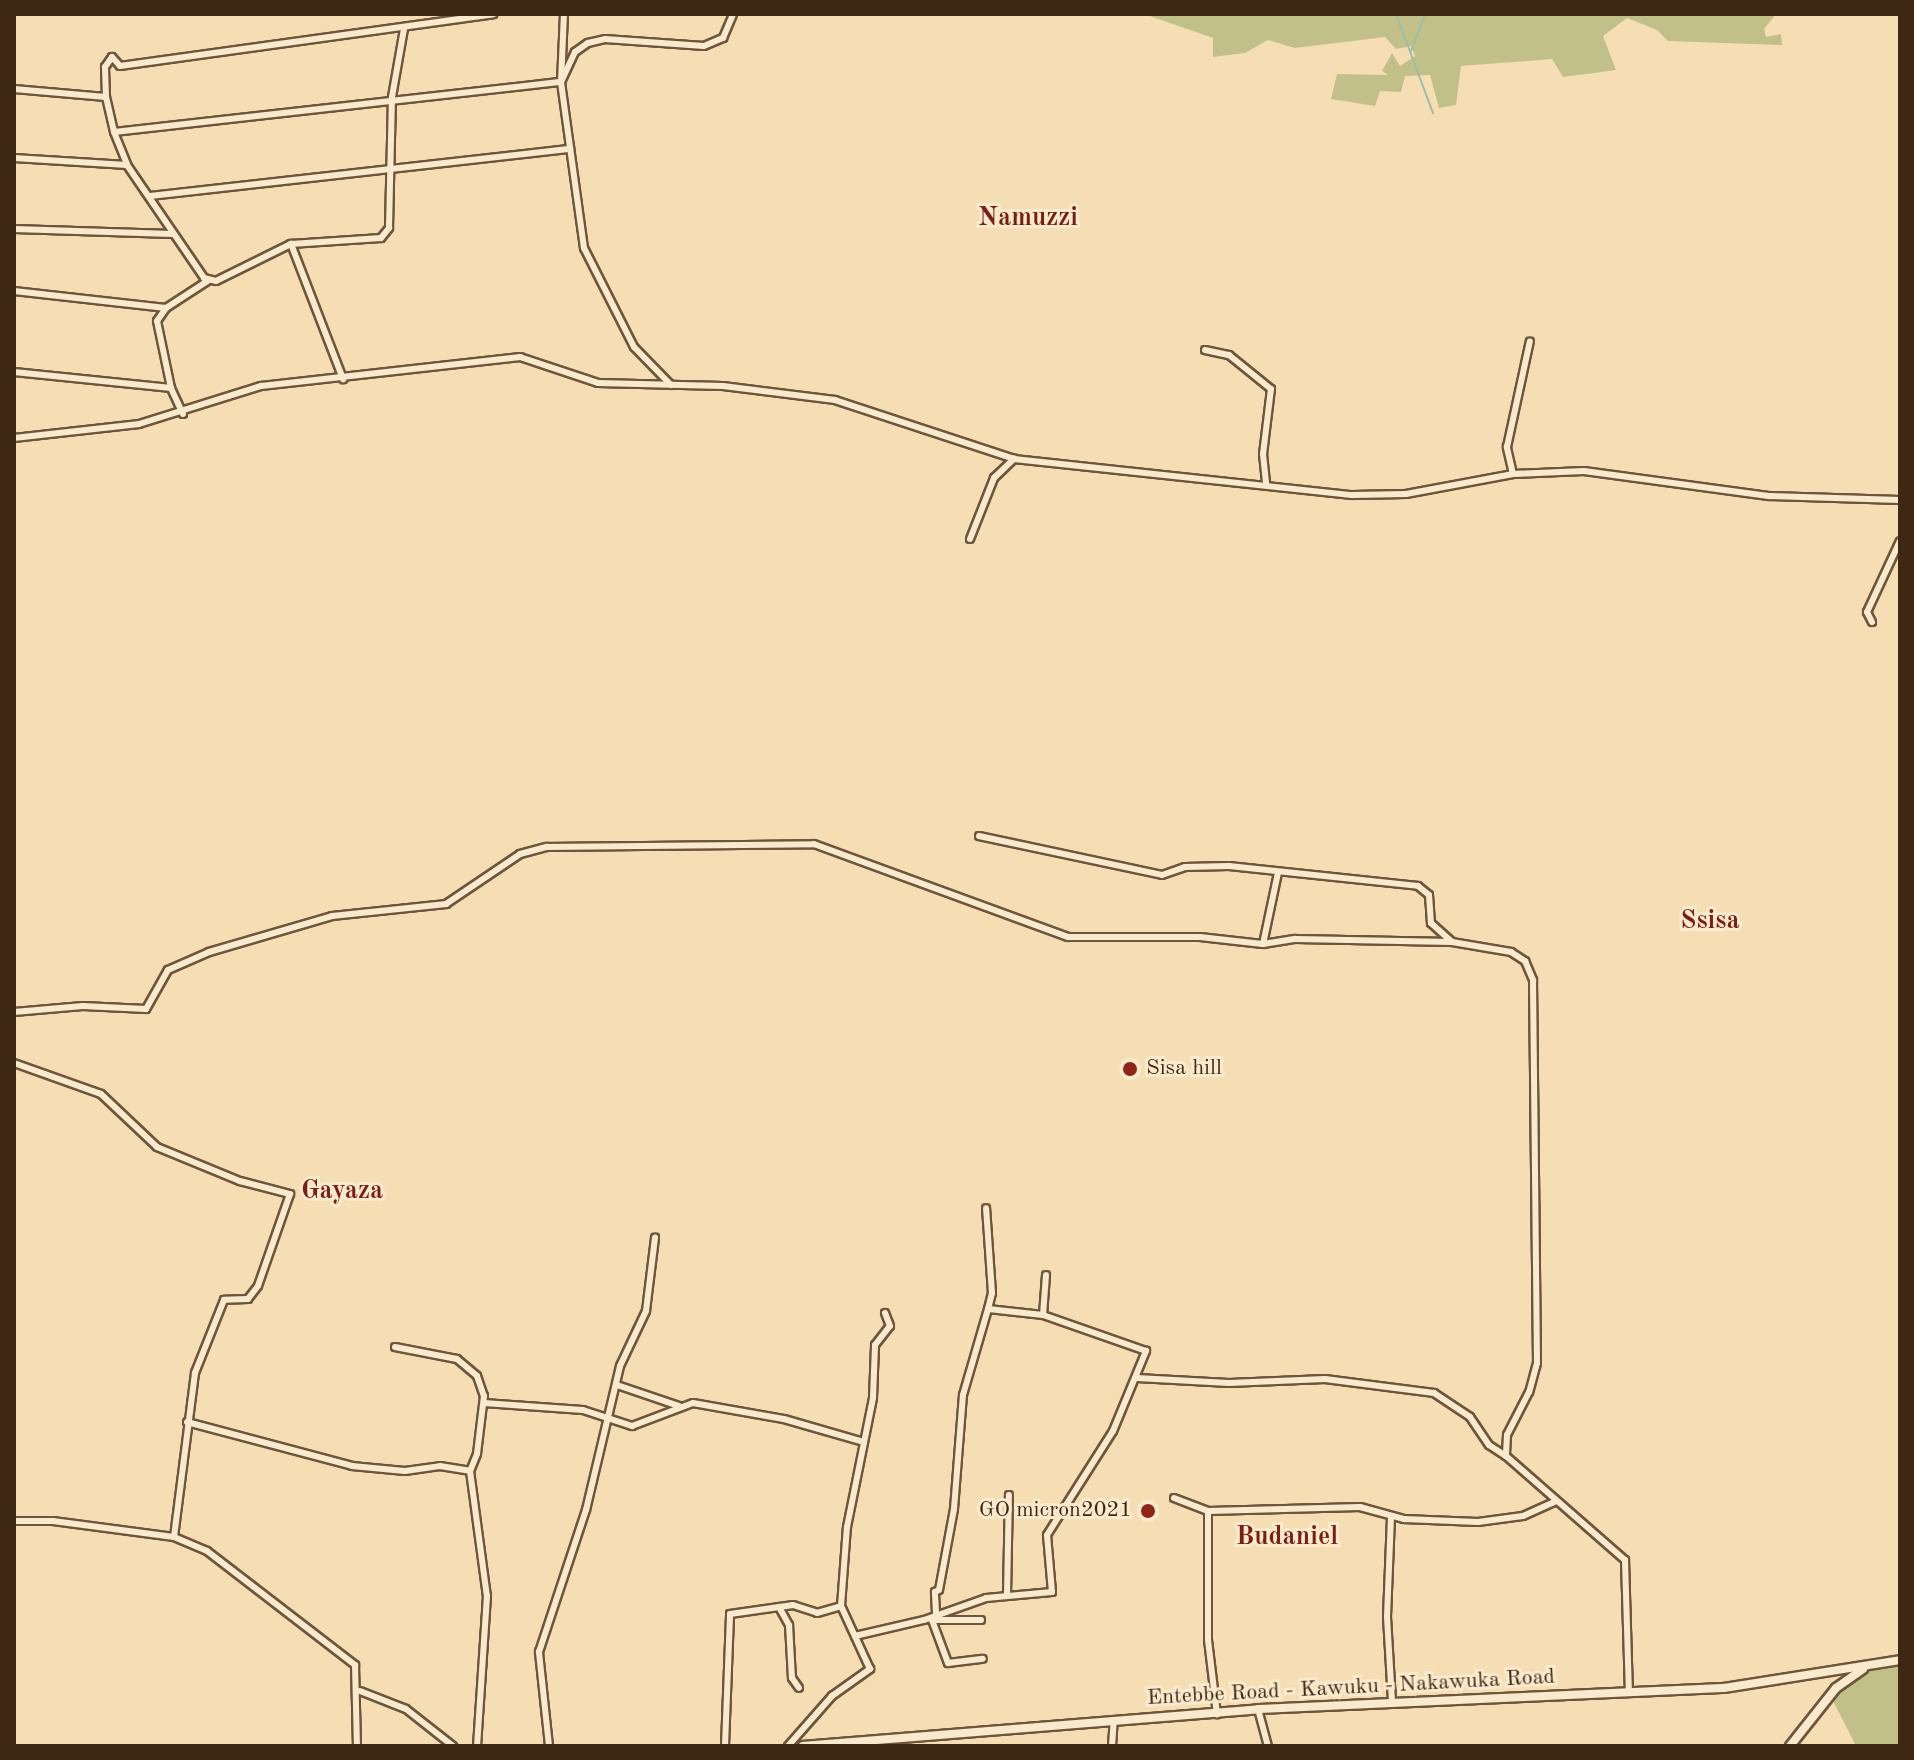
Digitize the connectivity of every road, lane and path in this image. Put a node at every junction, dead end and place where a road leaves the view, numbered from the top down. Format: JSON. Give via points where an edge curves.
{"nodes":[{"id":1,"x":493,"y":14,"type":"edge"},
{"id":2,"x":564,"y":14,"type":"edge"},
{"id":3,"x":733,"y":14,"type":"edge"},
{"id":4,"x":404,"y":29,"type":"junction"},
{"id":5,"x":561,"y":82,"type":"junction"},
{"id":6,"x":14,"y":89,"type":"edge"},
{"id":7,"x":106,"y":97,"type":"junction"},
{"id":8,"x":392,"y":97,"type":"junction"},
{"id":9,"x":114,"y":132,"type":"junction"},
{"id":10,"x":570,"y":149,"type":"junction"},
{"id":11,"x":14,"y":158,"type":"edge"},
{"id":12,"x":127,"y":165,"type":"junction"},
{"id":13,"x":392,"y":168,"type":"junction"},
{"id":14,"x":150,"y":196,"type":"junction"},
{"id":15,"x":14,"y":229,"type":"edge"},
{"id":16,"x":172,"y":234,"type":"junction"},
{"id":17,"x":291,"y":244,"type":"junction"},
{"id":18,"x":209,"y":280,"type":"junction"},
{"id":19,"x":14,"y":291,"type":"edge"},
{"id":20,"x":166,"y":308,"type":"junction"},
{"id":21,"x":1530,"y":341,"type":"dead end"},
{"id":22,"x":1205,"y":350,"type":"dead end"},
{"id":23,"x":14,"y":372,"type":"edge"},
{"id":24,"x":343,"y":379,"type":"junction"},
{"id":25,"x":672,"y":385,"type":"junction"},
{"id":26,"x":171,"y":388,"type":"junction"},
{"id":27,"x":183,"y":414,"type":"junction"},
{"id":28,"x":14,"y":438,"type":"edge"},
{"id":29,"x":1014,"y":459,"type":"junction"},
{"id":30,"x":1513,"y":474,"type":"junction"},
{"id":31,"x":1266,"y":484,"type":"junction"},
{"id":32,"x":1900,"y":500,"type":"edge"},
{"id":33,"x":970,"y":539,"type":"dead end"},
{"id":34,"x":1900,"y":541,"type":"edge"},
{"id":35,"x":1872,"y":622,"type":"dead end"},
{"id":36,"x":979,"y":836,"type":"dead end"},
{"id":37,"x":1278,"y":873,"type":"junction"},
{"id":38,"x":1452,"y":942,"type":"junction"},
{"id":39,"x":1263,"y":944,"type":"junction"},
{"id":40,"x":14,"y":1012,"type":"edge"},
{"id":41,"x":14,"y":1063,"type":"edge"},
{"id":42,"x":986,"y":1208,"type":"dead end"},
{"id":43,"x":655,"y":1238,"type":"dead end"},
{"id":44,"x":1046,"y":1275,"type":"dead end"},
{"id":45,"x":988,"y":1309,"type":"junction"},
{"id":46,"x":885,"y":1313,"type":"dead end"},
{"id":47,"x":1043,"y":1315,"type":"junction"},
{"id":48,"x":395,"y":1347,"type":"dead end"},
{"id":49,"x":1137,"y":1378,"type":"junction"},
{"id":50,"x":617,"y":1385,"type":"junction"},
{"id":51,"x":484,"y":1403,"type":"junction"},
{"id":52,"x":679,"y":1406,"type":"junction"},
{"id":53,"x":607,"y":1419,"type":"junction"},
{"id":54,"x":187,"y":1422,"type":"junction"},
{"id":55,"x":860,"y":1441,"type":"junction"},
{"id":56,"x":1506,"y":1456,"type":"junction"},
{"id":57,"x":470,"y":1471,"type":"junction"},
{"id":58,"x":1009,"y":1495,"type":"dead end"},
{"id":59,"x":1174,"y":1498,"type":"dead end"},
{"id":60,"x":1556,"y":1501,"type":"junction"},
{"id":61,"x":1208,"y":1511,"type":"junction"},
{"id":62,"x":1391,"y":1517,"type":"junction"},
{"id":63,"x":14,"y":1521,"type":"edge"},
{"id":64,"x":174,"y":1537,"type":"junction"},
{"id":65,"x":1007,"y":1595,"type":"junction"},
{"id":66,"x":841,"y":1606,"type":"junction"},
{"id":67,"x":779,"y":1607,"type":"junction"},
{"id":68,"x":930,"y":1618,"type":"junction"},
{"id":69,"x":981,"y":1620,"type":"dead end"},
{"id":70,"x":855,"y":1636,"type":"junction"},
{"id":71,"x":983,"y":1659,"type":"dead end"},
{"id":72,"x":1900,"y":1660,"type":"edge"},
{"id":73,"x":1863,"y":1669,"type":"junction"},
{"id":74,"x":1817,"y":1675,"type":"junction"},
{"id":75,"x":799,"y":1688,"type":"dead end"},
{"id":76,"x":360,"y":1691,"type":"junction"},
{"id":77,"x":1629,"y":1691,"type":"junction"},
{"id":78,"x":1832,"y":1693,"type":"junction"},
{"id":79,"x":1392,"y":1702,"type":"junction"},
{"id":80,"x":1258,"y":1709,"type":"junction"},
{"id":81,"x":1217,"y":1714,"type":"junction"},
{"id":82,"x":1114,"y":1720,"type":"junction"},
{"id":83,"x":357,"y":1746,"type":"edge"},
{"id":84,"x":453,"y":1746,"type":"edge"},
{"id":85,"x":477,"y":1746,"type":"edge"},
{"id":86,"x":549,"y":1746,"type":"edge"},
{"id":87,"x":725,"y":1746,"type":"edge"},
{"id":88,"x":788,"y":1746,"type":"edge"},
{"id":89,"x":803,"y":1746,"type":"edge"},
{"id":90,"x":1112,"y":1746,"type":"edge"},
{"id":91,"x":1268,"y":1746,"type":"edge"},
{"id":92,"x":1790,"y":1746,"type":"edge"}],
"edges":[{"from":1,"to":4,"type":"street"},
{"from":2,"to":5,"type":"street"},
{"from":3,"to":5,"type":"street","via":[[723,38],[704,46],[605,39],[588,43],[575,52]]},
{"from":4,"to":7,"type":"street","via":[[120,66],[112,57],[105,67]]},
{"from":4,"to":8,"type":"street"},
{"from":5,"to":8,"type":"street"},
{"from":5,"to":10,"type":"street"},
{"from":6,"to":7,"type":"street"},
{"from":7,"to":9,"type":"street"},
{"from":8,"to":9,"type":"street"},
{"from":8,"to":13,"type":"street"},
{"from":9,"to":12,"type":"street"},
{"from":10,"to":13,"type":"street"},
{"from":10,"to":25,"type":"street","via":[[584,248],[595,276],[634,347]]},
{"from":11,"to":12,"type":"street"},
{"from":12,"to":14,"type":"street"},
{"from":13,"to":14,"type":"street"},
{"from":13,"to":17,"type":"street","via":[[388,235]]},
{"from":14,"to":16,"type":"street"},
{"from":15,"to":16,"type":"street"},
{"from":16,"to":18,"type":"street","via":[[196,271]]},
{"from":17,"to":18,"type":"street"},
{"from":17,"to":24,"type":"street"},
{"from":18,"to":20,"type":"street"},
{"from":19,"to":20,"type":"street"},
{"from":20,"to":26,"type":"street","via":[[157,327]]},
{"from":21,"to":30,"type":"street","via":[[1507,447]]},
{"from":22,"to":31,"type":"street","via":[[1229,355],[1271,389],[1263,454]]},
{"from":23,"to":26,"type":"street"},
{"from":24,"to":25,"type":"street","via":[[520,357],[598,383]]},
{"from":24,"to":27,"type":"street","via":[[261,386]]},
{"from":25,"to":29,"type":"street","via":[[835,400]]},
{"from":26,"to":27,"type":"street"},
{"from":27,"to":28,"type":"street","via":[[115,428]]},
{"from":29,"to":31,"type":"street"},
{"from":29,"to":33,"type":"street","via":[[994,478]]},
{"from":30,"to":31,"type":"street","via":[[1387,495]]},
{"from":30,"to":32,"type":"street","via":[[1584,471],[1770,496]]},
{"from":34,"to":35,"type":"street","via":[[1867,612]]},
{"from":36,"to":37,"type":"street","via":[[1162,875],[1188,866]]},
{"from":37,"to":38,"type":"street","via":[[1418,886],[1429,895],[1431,923]]},
{"from":37,"to":39,"type":"street"},
{"from":38,"to":39,"type":"street","via":[[1286,939]]},
{"from":38,"to":56,"type":"street","via":[[1511,952],[1525,961],[1533,980],[1537,1363],[1507,1435]]},
{"from":39,"to":40,"type":"street","via":[[1051,934],[814,844],[547,847],[520,854],[446,904],[332,916],[209,952],[168,970],[146,1009],[83,1006]]},
{"from":41,"to":54,"type":"street","via":[[101,1094],[157,1147],[240,1181],[290,1194],[254,1293],[248,1299],[224,1300],[195,1373]]},
{"from":42,"to":45,"type":"street","via":[[992,1293]]},
{"from":43,"to":50,"type":"street","via":[[646,1311]]},
{"from":44,"to":47,"type":"street"},
{"from":45,"to":47,"type":"street"},
{"from":45,"to":68,"type":"street","via":[[963,1395],[954,1509]]},
{"from":46,"to":55,"type":"street","via":[[890,1326],[875,1345],[873,1398]]},
{"from":47,"to":49,"type":"street","via":[[1146,1351]]},
{"from":48,"to":51,"type":"street","via":[[457,1359],[477,1376]]},
{"from":49,"to":56,"type":"street","via":[[1229,1383],[1325,1379],[1434,1393],[1470,1417],[1489,1445]]},
{"from":49,"to":65,"type":"street","via":[[1113,1431],[1047,1535],[1052,1592]]},
{"from":50,"to":52,"type":"street"},
{"from":50,"to":53,"type":"street"},
{"from":51,"to":53,"type":"street","via":[[583,1410]]},
{"from":51,"to":57,"type":"street"},
{"from":52,"to":53,"type":"street","via":[[636,1426]]},
{"from":52,"to":55,"type":"street","via":[[722,1407]]},
{"from":53,"to":86,"type":"street","via":[[575,1548],[539,1652]]},
{"from":54,"to":57,"type":"street","via":[[352,1466]]},
{"from":54,"to":64,"type":"street"},
{"from":55,"to":66,"type":"street","via":[[861,1474],[847,1527]]},
{"from":56,"to":60,"type":"street"},
{"from":57,"to":85,"type":"street","via":[[487,1605]]},
{"from":58,"to":65,"type":"street"},
{"from":59,"to":61,"type":"street"},
{"from":60,"to":62,"type":"street","via":[[1523,1516],[1478,1522]]},
{"from":60,"to":77,"type":"street","via":[[1625,1560]]},
{"from":61,"to":62,"type":"street","via":[[1360,1507]]},
{"from":61,"to":81,"type":"street","via":[[1208,1640]]},
{"from":62,"to":79,"type":"street","via":[[1387,1617]]},
{"from":63,"to":64,"type":"street"},
{"from":64,"to":76,"type":"street","via":[[216,1557],[350,1660],[359,1670]]},
{"from":65,"to":68,"type":"street"},
{"from":66,"to":67,"type":"street","via":[[817,1613],[793,1605]]},
{"from":66,"to":70,"type":"street"},
{"from":67,"to":75,"type":"street","via":[[789,1625],[792,1678]]},
{"from":67,"to":87,"type":"street","via":[[729,1617]]},
{"from":68,"to":69,"type":"street"},
{"from":68,"to":70,"type":"street"},
{"from":68,"to":71,"type":"street","via":[[948,1663]]},
{"from":70,"to":88,"type":"street","via":[[869,1672],[832,1696]]},
{"from":72,"to":73,"type":"main road","name":"Entebbe Road - Kawuku - Nakawuka Road"},
{"from":73,"to":74,"type":"main road","name":"Entebbe Road - Kawuku - Nakawuka Road"},
{"from":73,"to":78,"type":"main road"},
{"from":74,"to":77,"type":"main road","name":"Entebbe Road - Kawuku - Nakawuka Road","via":[[1724,1688]]},
{"from":74,"to":78,"type":"main road","via":[[1830,1684]]},
{"from":76,"to":83,"type":"street"},
{"from":76,"to":84,"type":"street","via":[[406,1709]]},
{"from":77,"to":79,"type":"main road","name":"Entebbe Road - Kawuku - Nakawuka Road"},
{"from":78,"to":92,"type":"main road"},
{"from":79,"to":80,"type":"main road","name":"Entebbe Road - Kawuku - Nakawuka Road"},
{"from":80,"to":81,"type":"main road","name":"Entebbe Road - Kawuku - Nakawuka Road"},
{"from":80,"to":91,"type":"street"},
{"from":81,"to":82,"type":"main road","name":"Entebbe Road - Kawuku - Nakawuka Road"},
{"from":82,"to":89,"type":"main road","name":"Entebbe Road - Kawuku - Nakawuka Road"},
{"from":82,"to":90,"type":"street"}]}
